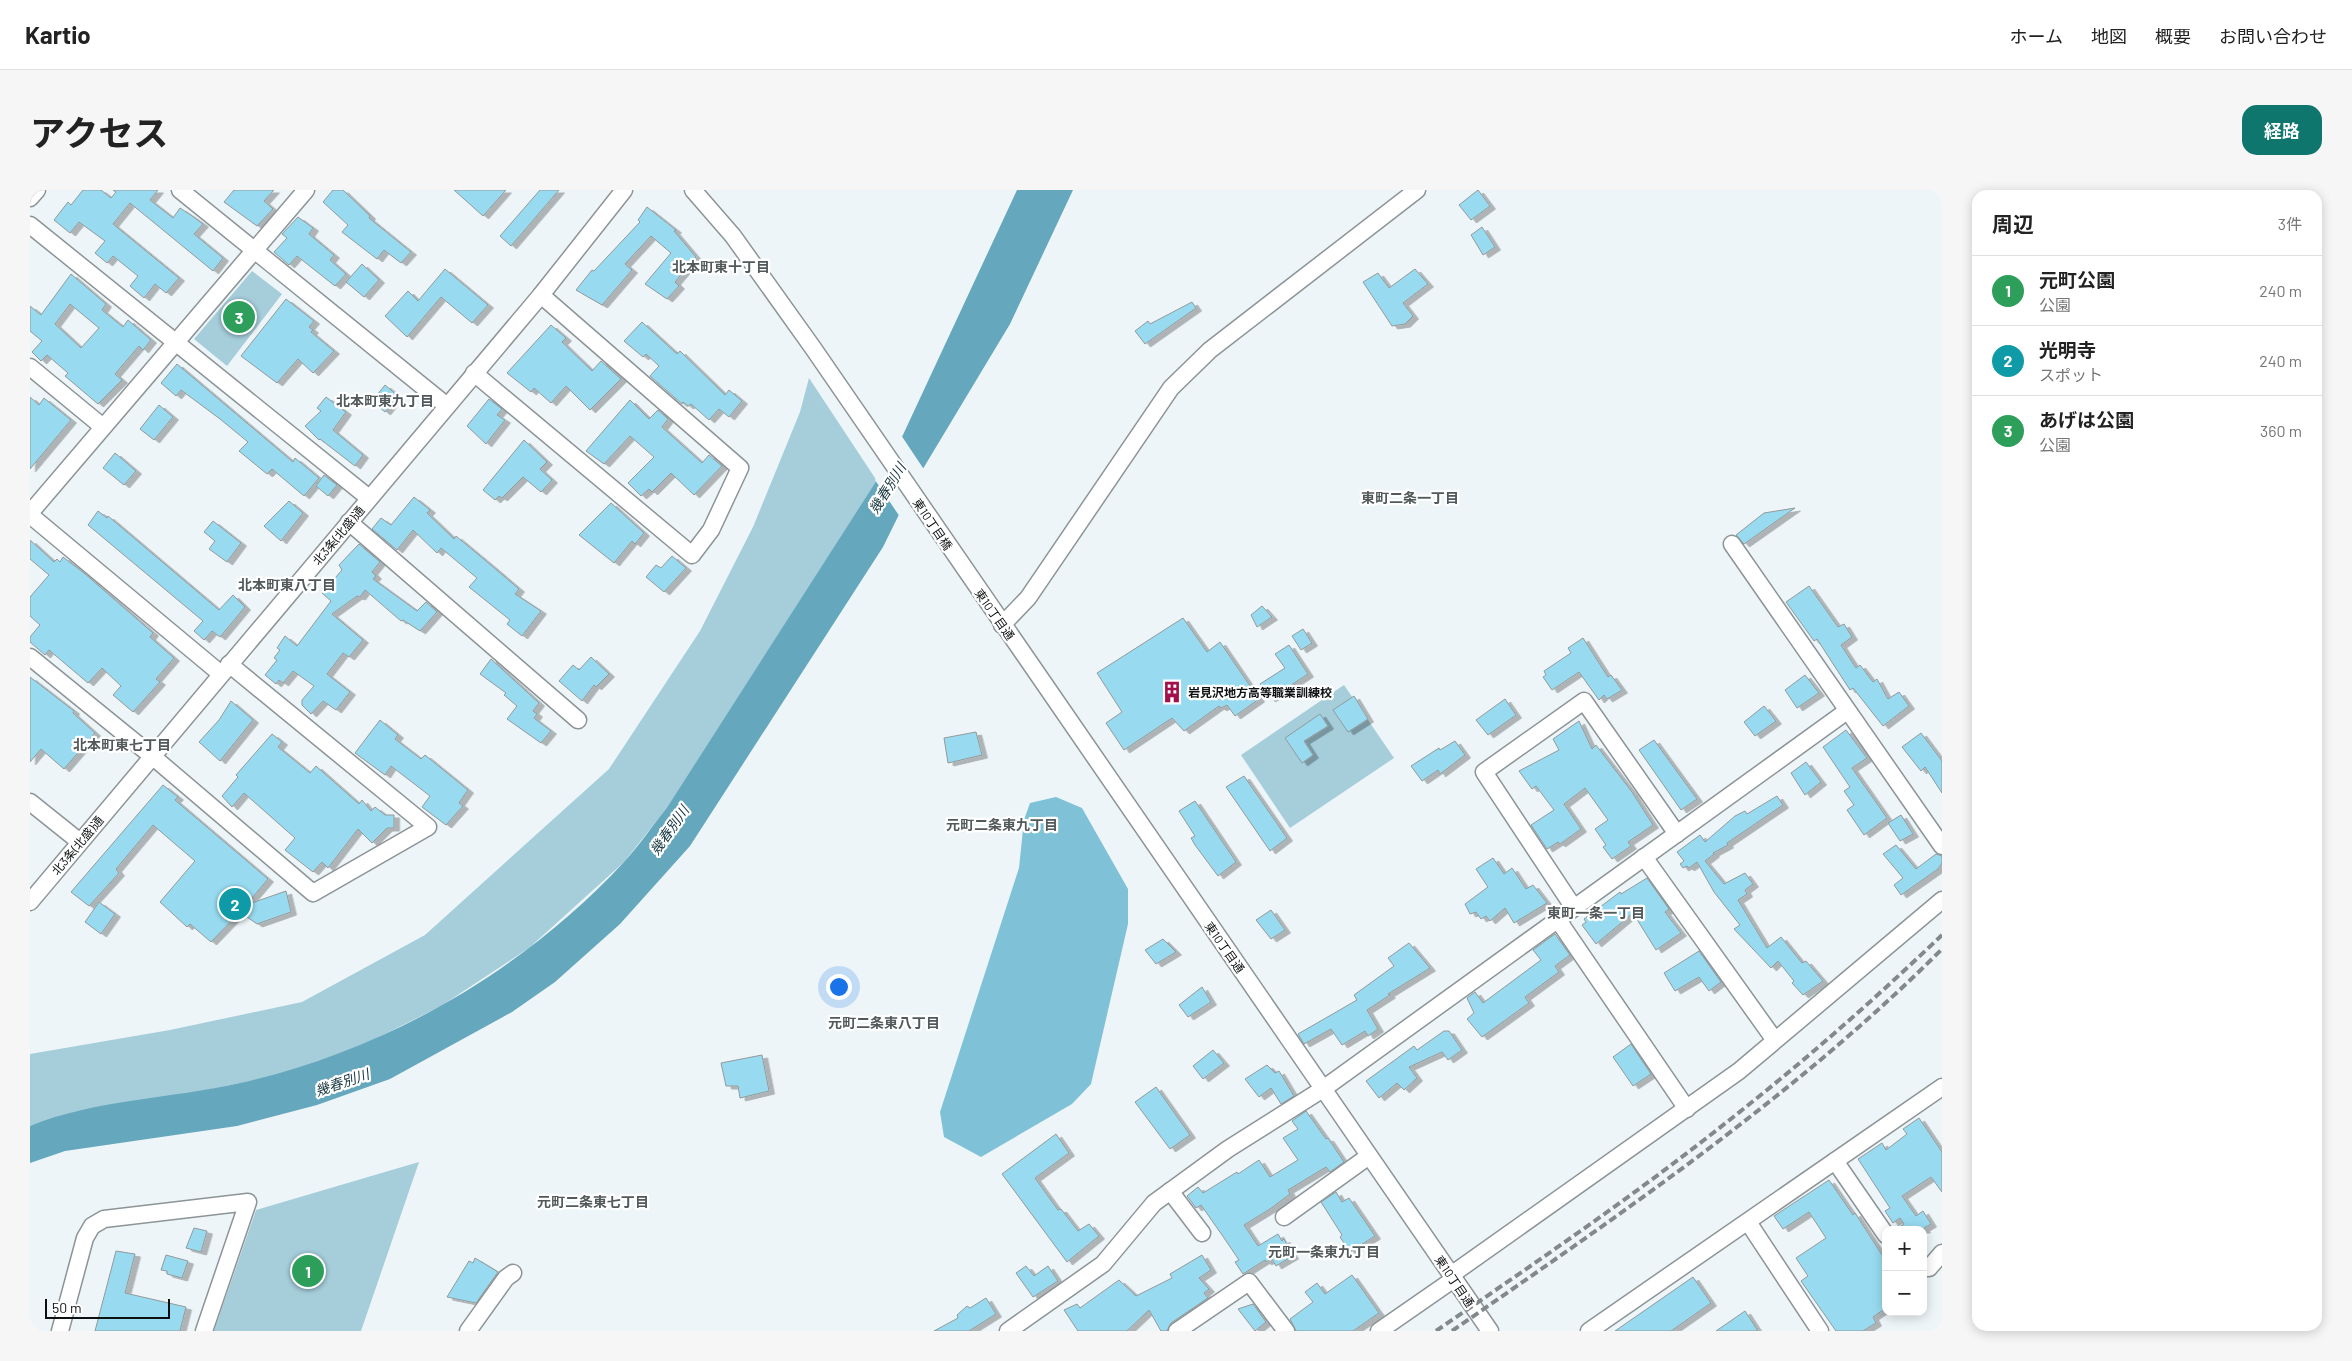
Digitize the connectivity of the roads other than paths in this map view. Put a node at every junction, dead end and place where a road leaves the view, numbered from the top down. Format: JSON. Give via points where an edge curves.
{"nodes":[{"id":1,"x":37,"y":190,"type":"edge"},
{"id":2,"x":180,"y":190,"type":"edge"},
{"id":3,"x":306,"y":190,"type":"edge"},
{"id":4,"x":624,"y":190,"type":"edge"},
{"id":5,"x":693,"y":190,"type":"edge"},
{"id":6,"x":1417,"y":190,"type":"edge"},
{"id":7,"x":30,"y":198,"type":"edge"},
{"id":8,"x":30,"y":225,"type":"edge"},
{"id":9,"x":254,"y":250,"type":"junction"},
{"id":10,"x":541,"y":295,"type":"junction"},
{"id":11,"x":175,"y":343,"type":"junction"},
{"id":12,"x":30,"y":367,"type":"edge"},
{"id":13,"x":474,"y":374,"type":"junction"},
{"id":14,"x":447,"y":406,"type":"junction"},
{"id":15,"x":103,"y":427,"type":"junction"},
{"id":16,"x":369,"y":498,"type":"junction"},
{"id":17,"x":30,"y":514,"type":"edge"},
{"id":18,"x":349,"y":522,"type":"junction"},
{"id":19,"x":1732,"y":544,"type":"dead end"},
{"id":20,"x":960,"y":564,"type":"joint"},
{"id":21,"x":1002,"y":625,"type":"junction"},
{"id":22,"x":30,"y":657,"type":"edge"},
{"id":23,"x":225,"y":669,"type":"junction"},
{"id":24,"x":1846,"y":711,"type":"junction"},
{"id":25,"x":578,"y":720,"type":"dead end"},
{"id":26,"x":152,"y":756,"type":"junction"},
{"id":27,"x":30,"y":802,"type":"edge"},
{"id":28,"x":1677,"y":834,"type":"junction"},
{"id":29,"x":80,"y":842,"type":"junction"},
{"id":30,"x":1942,"y":846,"type":"edge"},
{"id":31,"x":1644,"y":857,"type":"junction"},
{"id":32,"x":1942,"y":900,"type":"edge"},
{"id":33,"x":30,"y":902,"type":"edge"},
{"id":34,"x":1574,"y":908,"type":"junction"},
{"id":35,"x":1558,"y":920,"type":"junction"},
{"id":36,"x":1774,"y":1039,"type":"junction"},
{"id":37,"x":1942,"y":1087,"type":"edge"},
{"id":38,"x":1324,"y":1089,"type":"junction"},
{"id":39,"x":1687,"y":1109,"type":"junction"},
{"id":40,"x":1369,"y":1156,"type":"junction"},
{"id":41,"x":1835,"y":1161,"type":"junction"},
{"id":42,"x":1170,"y":1192,"type":"junction"},
{"id":43,"x":1284,"y":1217,"type":"dead end"},
{"id":44,"x":1748,"y":1222,"type":"junction"},
{"id":45,"x":1882,"y":1229,"type":"edge"},
{"id":46,"x":1202,"y":1233,"type":"dead end"},
{"id":47,"x":1942,"y":1253,"type":"edge"},
{"id":48,"x":1927,"y":1268,"type":"edge"},
{"id":49,"x":513,"y":1273,"type":"dead end"},
{"id":50,"x":1453,"y":1277,"type":"junction"},
{"id":51,"x":60,"y":1331,"type":"edge"},
{"id":52,"x":204,"y":1331,"type":"edge"},
{"id":53,"x":468,"y":1331,"type":"edge"},
{"id":54,"x":1008,"y":1331,"type":"edge"},
{"id":55,"x":1177,"y":1331,"type":"edge"},
{"id":56,"x":1286,"y":1331,"type":"edge"},
{"id":57,"x":1379,"y":1331,"type":"edge"},
{"id":58,"x":1490,"y":1331,"type":"edge"},
{"id":59,"x":1589,"y":1331,"type":"edge"},
{"id":60,"x":1820,"y":1331,"type":"edge"}],
"edges":[{"from":1,"to":7,"type":"street"},
{"from":2,"to":9,"type":"street"},
{"from":3,"to":9,"type":"street"},
{"from":4,"to":10,"type":"street","name":"北3条(北盛)通"},
{"from":5,"to":20,"type":"street","name":"東10丁目橋","via":[[734,236]]},
{"from":6,"to":21,"type":"street","via":[[1210,350],[1171,388],[1028,598]]},
{"from":8,"to":11,"type":"street"},
{"from":9,"to":11,"type":"street"},
{"from":9,"to":14,"type":"street"},
{"from":10,"to":13,"type":"street","name":"北3条(北盛)通"},
{"from":10,"to":13,"type":"street","via":[[740,468],[711,530],[692,555]]},
{"from":11,"to":15,"type":"street"},
{"from":11,"to":16,"type":"street"},
{"from":12,"to":15,"type":"street"},
{"from":13,"to":14,"type":"street","name":"北3条(北盛)通"},
{"from":14,"to":16,"type":"street","name":"北3条(北盛)通"},
{"from":15,"to":17,"type":"street"},
{"from":16,"to":18,"type":"street","name":"北3条(北盛)通"},
{"from":17,"to":23,"type":"street"},
{"from":18,"to":23,"type":"street","name":"北3条(北盛)通"},
{"from":18,"to":25,"type":"street"},
{"from":19,"to":24,"type":"street"},
{"from":20,"to":21,"type":"street","name":"東10丁目通"},
{"from":21,"to":38,"type":"street","name":"東10丁目通"},
{"from":22,"to":26,"type":"street"},
{"from":23,"to":26,"type":"street","name":"北3条(北盛)通"},
{"from":23,"to":26,"type":"street","via":[[428,827],[313,893]]},
{"from":24,"to":28,"type":"street"},
{"from":24,"to":30,"type":"street"},
{"from":26,"to":29,"type":"street","name":"北3条(北盛)通"},
{"from":27,"to":29,"type":"street"},
{"from":28,"to":31,"type":"street"},
{"from":28,"to":34,"type":"street","via":[[1584,702],[1484,772]]},
{"from":29,"to":33,"type":"street","name":"北3条(北盛)通"},
{"from":31,"to":34,"type":"street"},
{"from":31,"to":36,"type":"street"},
{"from":32,"to":36,"type":"street"},
{"from":34,"to":35,"type":"street"},
{"from":35,"to":38,"type":"street"},
{"from":35,"to":39,"type":"street"},
{"from":36,"to":39,"type":"street","via":[[1739,1072]]},
{"from":37,"to":41,"type":"street"},
{"from":38,"to":40,"type":"street","name":"東10丁目通"},
{"from":38,"to":42,"type":"street","via":[[1228,1149]]},
{"from":39,"to":50,"type":"street"},
{"from":40,"to":43,"type":"street"},
{"from":40,"to":50,"type":"street","name":"東10丁目通"},
{"from":41,"to":44,"type":"street"},
{"from":41,"to":45,"type":"street"},
{"from":42,"to":46,"type":"street"},
{"from":42,"to":54,"type":"street","via":[[1154,1203],[1103,1264]]},
{"from":44,"to":59,"type":"street"},
{"from":44,"to":60,"type":"street"},
{"from":47,"to":48,"type":"street"},
{"from":49,"to":53,"type":"street"},
{"from":50,"to":57,"type":"street"},
{"from":50,"to":58,"type":"street","name":"東10丁目通"},
{"from":51,"to":52,"type":"street","via":[[85,1238],[92,1226],[104,1219],[248,1202]]},
{"from":55,"to":56,"type":"street","via":[[1249,1282]]}]}
